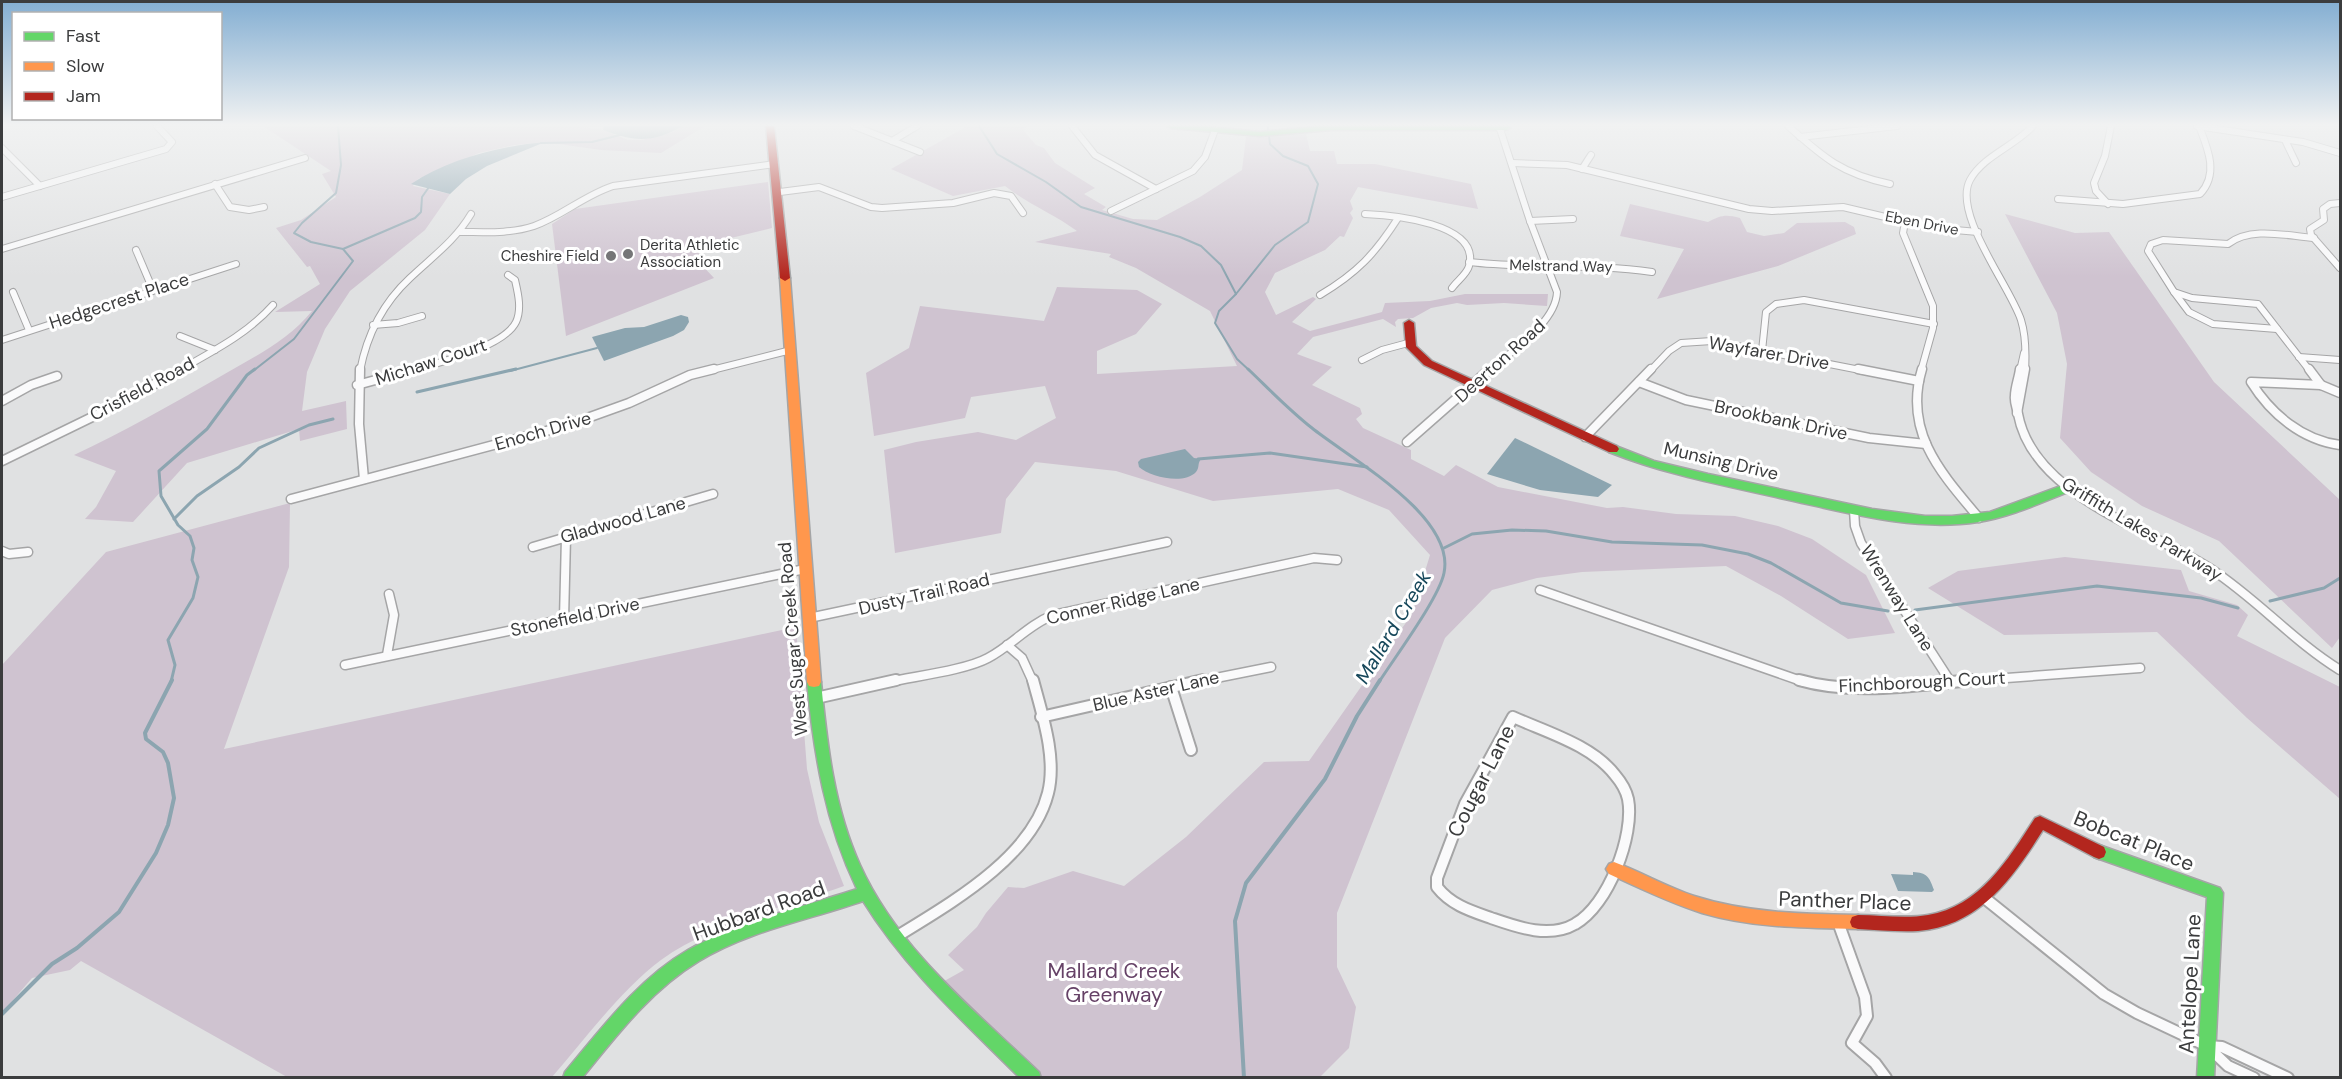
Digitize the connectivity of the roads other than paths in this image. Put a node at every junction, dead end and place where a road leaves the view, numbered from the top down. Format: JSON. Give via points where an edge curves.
{"nodes":[{"id":1,"x":30,"y":176,"type":"edge"},
{"id":2,"x":72,"y":176,"type":"edge"},
{"id":3,"x":241,"y":176,"type":"edge"},
{"id":4,"x":684,"y":176,"type":"edge"},
{"id":5,"x":777,"y":176,"type":"edge"},
{"id":6,"x":1133,"y":176,"type":"edge"},
{"id":7,"x":1182,"y":176,"type":"edge"},
{"id":8,"x":1516,"y":176,"type":"edge"},
{"id":9,"x":1613,"y":176,"type":"edge"},
{"id":10,"x":1856,"y":176,"type":"edge"},
{"id":11,"x":1974,"y":176,"type":"edge"},
{"id":12,"x":2097,"y":176,"type":"edge"},
{"id":13,"x":2208,"y":176,"type":"edge"},
{"id":14,"x":215,"y":184,"type":"junction"},
{"id":15,"x":1890,"y":184,"type":"dead end"},
{"id":16,"x":39,"y":186,"type":"junction"},
{"id":17,"x":1156,"y":189,"type":"junction"},
{"id":18,"x":780,"y":192,"type":"junction"},
{"id":19,"x":2,"y":197,"type":"edge"},
{"id":20,"x":2058,"y":199,"type":"dead end"},
{"id":21,"x":2340,"y":203,"type":"edge"},
{"id":22,"x":2108,"y":204,"type":"junction"},
{"id":23,"x":264,"y":207,"type":"dead end"},
{"id":24,"x":1111,"y":210,"type":"dead end"},
{"id":25,"x":1023,"y":213,"type":"dead end"},
{"id":26,"x":471,"y":214,"type":"dead end"},
{"id":27,"x":1365,"y":214,"type":"dead end"},
{"id":28,"x":1398,"y":218,"type":"junction"},
{"id":29,"x":1573,"y":219,"type":"dead end"},
{"id":30,"x":1530,"y":221,"type":"junction"},
{"id":31,"x":1905,"y":222,"type":"junction"},
{"id":32,"x":460,"y":232,"type":"junction"},
{"id":33,"x":1978,"y":232,"type":"junction"},
{"id":34,"x":2314,"y":238,"type":"junction"},
{"id":35,"x":2,"y":249,"type":"edge"},
{"id":36,"x":136,"y":250,"type":"dead end"},
{"id":37,"x":1469,"y":262,"type":"junction"},
{"id":38,"x":236,"y":264,"type":"dead end"},
{"id":39,"x":1547,"y":266,"type":"junction"},
{"id":40,"x":2340,"y":268,"type":"edge"},
{"id":41,"x":1652,"y":272,"type":"dead end"},
{"id":42,"x":508,"y":275,"type":"dead end"},
{"id":43,"x":1452,"y":288,"type":"dead end"},
{"id":44,"x":153,"y":291,"type":"junction"},
{"id":45,"x":13,"y":292,"type":"dead end"},
{"id":46,"x":2174,"y":292,"type":"junction"},
{"id":47,"x":1320,"y":295,"type":"dead end"},
{"id":48,"x":273,"y":305,"type":"dead end"},
{"id":49,"x":422,"y":316,"type":"dead end"},
{"id":50,"x":1409,"y":323,"type":"dead end"},
{"id":51,"x":1934,"y":324,"type":"junction"},
{"id":52,"x":373,"y":325,"type":"junction"},
{"id":53,"x":2277,"y":329,"type":"junction"},
{"id":54,"x":29,"y":330,"type":"junction"},
{"id":55,"x":180,"y":336,"type":"dead end"},
{"id":56,"x":2,"y":340,"type":"edge"},
{"id":57,"x":1408,"y":343,"type":"junction"},
{"id":58,"x":215,"y":350,"type":"junction"},
{"id":59,"x":791,"y":350,"type":"junction"},
{"id":60,"x":1762,"y":351,"type":"junction"},
{"id":61,"x":2299,"y":357,"type":"junction"},
{"id":62,"x":1362,"y":360,"type":"dead end"},
{"id":63,"x":2340,"y":360,"type":"edge"},
{"id":64,"x":57,"y":376,"type":"dead end"},
{"id":65,"x":1919,"y":381,"type":"junction"},
{"id":66,"x":1639,"y":382,"type":"junction"},
{"id":67,"x":357,"y":385,"type":"junction"},
{"id":68,"x":1474,"y":385,"type":"junction"},
{"id":69,"x":2321,"y":385,"type":"junction"},
{"id":70,"x":2340,"y":393,"type":"edge"},
{"id":71,"x":2,"y":401,"type":"edge"},
{"id":72,"x":1585,"y":437,"type":"junction"},
{"id":73,"x":1407,"y":442,"type":"dead end"},
{"id":74,"x":1926,"y":444,"type":"junction"},
{"id":75,"x":2340,"y":445,"type":"edge"},
{"id":76,"x":2,"y":461,"type":"edge"},
{"id":77,"x":364,"y":479,"type":"junction"},
{"id":78,"x":2069,"y":488,"type":"junction"},
{"id":79,"x":712,"y":494,"type":"dead end"},
{"id":80,"x":291,"y":499,"type":"dead end"},
{"id":81,"x":1854,"y":510,"type":"junction"},
{"id":82,"x":1979,"y":518,"type":"junction"},
{"id":83,"x":566,"y":537,"type":"junction"},
{"id":84,"x":1167,"y":542,"type":"dead end"},
{"id":85,"x":533,"y":547,"type":"dead end"},
{"id":86,"x":2,"y":551,"type":"edge"},
{"id":87,"x":28,"y":552,"type":"dead end"},
{"id":88,"x":1337,"y":560,"type":"dead end"},
{"id":89,"x":805,"y":569,"type":"junction"},
{"id":90,"x":1540,"y":590,"type":"dead end"},
{"id":91,"x":390,"y":594,"type":"dead end"},
{"id":92,"x":809,"y":618,"type":"junction"},
{"id":93,"x":564,"y":619,"type":"junction"},
{"id":94,"x":1007,"y":645,"type":"junction"},
{"id":95,"x":387,"y":655,"type":"junction"},
{"id":96,"x":345,"y":665,"type":"dead end"},
{"id":97,"x":1271,"y":668,"type":"dead end"},
{"id":98,"x":2140,"y":668,"type":"dead end"},
{"id":99,"x":2340,"y":670,"type":"edge"},
{"id":100,"x":1950,"y":681,"type":"junction"},
{"id":101,"x":1171,"y":687,"type":"junction"},
{"id":102,"x":816,"y":698,"type":"junction"},
{"id":103,"x":1041,"y":717,"type":"junction"},
{"id":104,"x":1191,"y":750,"type":"dead end"},
{"id":105,"x":2040,"y":822,"type":"joint"},
{"id":106,"x":1614,"y":869,"type":"junction"},
{"id":107,"x":866,"y":892,"type":"junction"},
{"id":108,"x":2215,"y":893,"type":"joint"},
{"id":109,"x":1982,"y":897,"type":"junction"},
{"id":110,"x":1838,"y":922,"type":"junction"},
{"id":111,"x":896,"y":937,"type":"junction"},
{"id":112,"x":2206,"y":1046,"type":"junction"},
{"id":113,"x":571,"y":1077,"type":"edge"},
{"id":114,"x":1033,"y":1077,"type":"edge"},
{"id":115,"x":1886,"y":1077,"type":"edge"},
{"id":116,"x":2205,"y":1077,"type":"edge"},
{"id":117,"x":2254,"y":1077,"type":"edge"},
{"id":118,"x":2288,"y":1077,"type":"edge"}],
"edges":[{"from":1,"to":16,"type":"street"},
{"from":2,"to":16,"type":"street"},
{"from":3,"to":14,"type":"street"},
{"from":4,"to":32,"type":"street","via":[[613,186],[592,193],[534,226],[504,232]]},
{"from":5,"to":18,"type":"street","name":"West Sugar Creek Road"},
{"from":6,"to":17,"type":"street"},
{"from":7,"to":17,"type":"street"},
{"from":8,"to":30,"type":"street","name":"Deerton Road"},
{"from":9,"to":31,"type":"street","name":"Eben Drive","via":[[1749,209],[1843,207]]},
{"from":10,"to":15,"type":"street"},
{"from":11,"to":33,"type":"street","name":"Griffith Lakes Parkway","via":[[1967,188],[1969,209]]},
{"from":12,"to":22,"type":"street","via":[[2096,191]]},
{"from":13,"to":22,"type":"street","via":[[2203,192],[2188,197]]},
{"from":14,"to":23,"type":"street","via":[[230,207]]},
{"from":14,"to":35,"type":"street"},
{"from":16,"to":19,"type":"street"},
{"from":17,"to":24,"type":"street"},
{"from":18,"to":25,"type":"street","via":[[819,187],[882,208],[954,202],[997,193],[1010,195]]},
{"from":18,"to":59,"type":"street","name":"West Sugar Creek Road"},
{"from":20,"to":22,"type":"street"},
{"from":21,"to":34,"type":"street","via":[[2323,209],[2324,220],[2310,229]]},
{"from":26,"to":32,"type":"street"},
{"from":27,"to":28,"type":"street"},
{"from":28,"to":37,"type":"street","via":[[1455,232],[1468,245]]},
{"from":28,"to":47,"type":"street","via":[[1377,250],[1345,280]]},
{"from":29,"to":30,"type":"street"},
{"from":30,"to":39,"type":"street","name":"Deerton Road"},
{"from":31,"to":33,"type":"street","name":"Eben Drive"},
{"from":31,"to":51,"type":"street","via":[[1904,234],[1933,306]]},
{"from":32,"to":52,"type":"street","via":[[406,280]]},
{"from":33,"to":78,"type":"street","name":"Griffith Lakes Parkway","via":[[2021,320],[2025,337],[2025,380],[2016,419],[2036,456]]},
{"from":34,"to":40,"type":"street"},
{"from":34,"to":46,"type":"street","via":[[2247,234],[2228,244],[2163,240],[2151,244],[2148,251],[2152,261]]},
{"from":36,"to":44,"type":"street"},
{"from":37,"to":39,"type":"street","name":"Melstrand Way"},
{"from":37,"to":43,"type":"street"},
{"from":38,"to":44,"type":"street","name":"Hedgecrest Place"},
{"from":39,"to":41,"type":"street","name":"Melstrand Way","via":[[1620,267]]},
{"from":39,"to":68,"type":"street","name":"Deerton Road","via":[[1557,292],[1554,311]]},
{"from":42,"to":67,"type":"street","name":"Michaw Court","via":[[515,280],[518,315],[516,324],[499,339],[479,349]]},
{"from":44,"to":54,"type":"street","name":"Hedgecrest Place"},
{"from":45,"to":54,"type":"street"},
{"from":46,"to":53,"type":"street","via":[[2189,312],[2213,324]]},
{"from":46,"to":53,"type":"street","via":[[2258,304]]},
{"from":48,"to":58,"type":"street","name":"Crisfield Road","via":[[249,330]]},
{"from":49,"to":52,"type":"street"},
{"from":50,"to":57,"type":"street"},
{"from":51,"to":60,"type":"street","via":[[1792,300],[1776,304],[1766,312]]},
{"from":51,"to":65,"type":"street"},
{"from":52,"to":67,"type":"street"},
{"from":53,"to":61,"type":"street"},
{"from":54,"to":56,"type":"street","name":"Hedgecrest Place"},
{"from":55,"to":58,"type":"street"},
{"from":57,"to":62,"type":"street"},
{"from":57,"to":68,"type":"street","name":"Munsing Drive","via":[[1428,363]]},
{"from":58,"to":76,"type":"street","name":"Crisfield Road","via":[[121,403]]},
{"from":59,"to":77,"type":"street","name":"Enoch Drive","via":[[690,375],[574,423]]},
{"from":59,"to":89,"type":"street","name":"West Sugar Creek Road"},
{"from":60,"to":65,"type":"street","name":"Wayfarer Drive"},
{"from":60,"to":66,"type":"street","name":"Wayfarer Drive","via":[[1712,341],[1681,343]]},
{"from":61,"to":63,"type":"street"},
{"from":61,"to":69,"type":"street"},
{"from":64,"to":71,"type":"street"},
{"from":65,"to":74,"type":"street","via":[[1917,413]]},
{"from":66,"to":72,"type":"street","name":"Wayfarer Drive"},
{"from":66,"to":74,"type":"street","name":"Brookbank Drive","via":[[1686,400],[1869,438]]},
{"from":67,"to":77,"type":"street"},
{"from":68,"to":72,"type":"street","name":"Munsing Drive"},
{"from":68,"to":73,"type":"street","name":"Deerton Road"},
{"from":69,"to":70,"type":"street"},
{"from":69,"to":75,"type":"street","via":[[2251,382],[2290,425]]},
{"from":72,"to":81,"type":"street","name":"Munsing Drive","via":[[1664,468]]},
{"from":74,"to":82,"type":"street","via":[[1942,473]]},
{"from":77,"to":80,"type":"street","name":"Enoch Drive"},
{"from":78,"to":82,"type":"street","name":"Munsing Drive"},
{"from":78,"to":99,"type":"street","name":"Griffith Lakes Parkway","via":[[2206,566],[2310,651]]},
{"from":79,"to":83,"type":"street","name":"Gladwood Lane"},
{"from":81,"to":82,"type":"street","name":"Munsing Drive","via":[[1928,521]]},
{"from":81,"to":100,"type":"street","name":"Wrenway Lane","via":[[1861,543]]},
{"from":83,"to":85,"type":"street","name":"Gladwood Lane"},
{"from":83,"to":93,"type":"street"},
{"from":84,"to":92,"type":"street","name":"Dusty Trail Road"},
{"from":86,"to":87,"type":"street"},
{"from":88,"to":94,"type":"street","name":"Conner Ridge Lane","via":[[1314,558],[1053,615],[1029,626]]},
{"from":89,"to":92,"type":"street","name":"West Sugar Creek Road"},
{"from":89,"to":93,"type":"street","name":"Stonefield Drive"},
{"from":90,"to":100,"type":"street","name":"Finchborough Court","via":[[1819,686],[1870,688]]},
{"from":91,"to":95,"type":"street","via":[[394,611]]},
{"from":92,"to":102,"type":"street","name":"West Sugar Creek Road"},
{"from":93,"to":95,"type":"street","name":"Stonefield Drive"},
{"from":94,"to":102,"type":"street","name":"Conner Ridge Lane","via":[[980,662]]},
{"from":94,"to":103,"type":"street","via":[[1025,659]]},
{"from":95,"to":96,"type":"street","name":"Stonefield Drive"},
{"from":97,"to":101,"type":"street","name":"Blue Aster Lane"},
{"from":98,"to":100,"type":"street","name":"Finchborough Court"},
{"from":101,"to":103,"type":"street","name":"Blue Aster Lane"},
{"from":101,"to":104,"type":"street"},
{"from":102,"to":107,"type":"street","name":"West Sugar Creek Road","via":[[821,758],[830,801],[840,835]]},
{"from":103,"to":111,"type":"street","via":[[1050,775],[1042,810],[1027,837],[994,868]]},
{"from":105,"to":108,"type":"street","name":"Bobcat Place","via":[[2093,850]]},
{"from":105,"to":109,"type":"street","name":"Panther Place","via":[[2021,853]]},
{"from":106,"to":106,"type":"street","name":"Cougar Lane","via":[[1601,899],[1587,915],[1575,924],[1542,932],[1464,908],[1450,902],[1437,887],[1465,804],[1513,717],[1583,751],[1618,778],[1630,811],[1625,841]]},
{"from":106,"to":110,"type":"street","name":"Panther Place","via":[[1672,895],[1735,914]]},
{"from":107,"to":111,"type":"street","name":"West Sugar Creek Road"},
{"from":107,"to":113,"type":"street","name":"Hubbard Road","via":[[727,940],[684,961],[645,994]]},
{"from":108,"to":112,"type":"street","name":"Antelope Lane"},
{"from":109,"to":110,"type":"street","name":"Panther Place","via":[[1969,908],[1935,921]]},
{"from":109,"to":112,"type":"street","via":[[2104,994]]},
{"from":110,"to":115,"type":"street","via":[[1867,1016],[1852,1043]]},
{"from":111,"to":114,"type":"street","name":"West Sugar Creek Road"},
{"from":112,"to":116,"type":"street","name":"Antelope Lane"},
{"from":112,"to":117,"type":"street","via":[[2228,1066]]},
{"from":112,"to":118,"type":"street","via":[[2222,1047]]}]}
